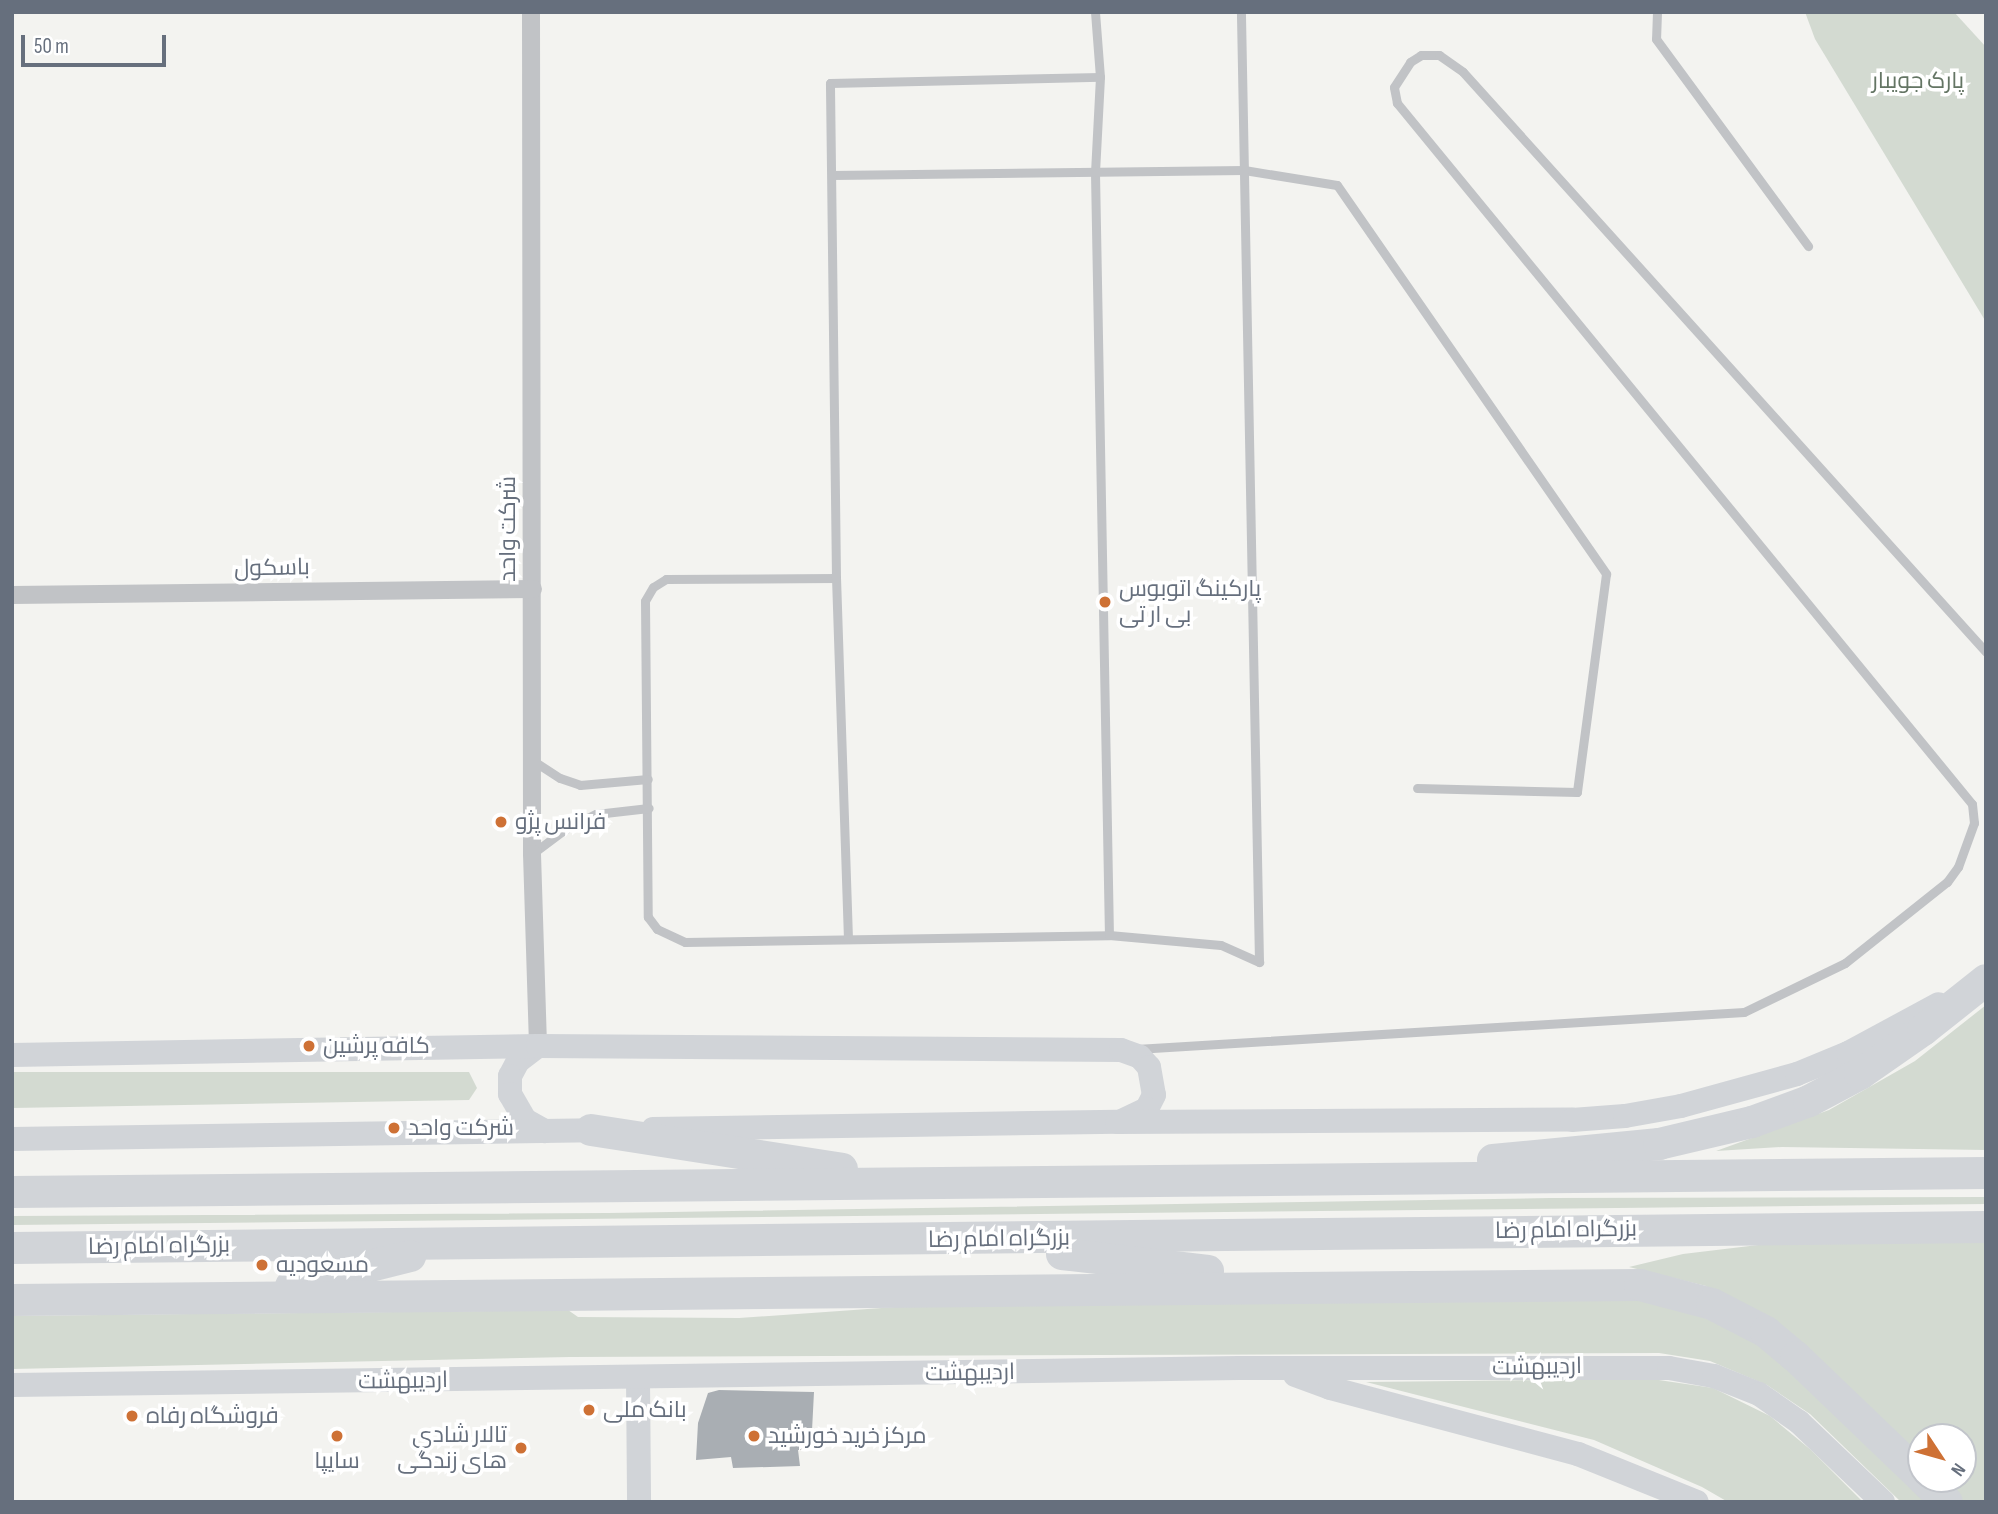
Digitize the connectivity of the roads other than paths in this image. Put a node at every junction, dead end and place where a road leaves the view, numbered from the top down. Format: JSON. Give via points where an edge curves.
{"nodes":[{"id":1,"x":531,"y":12,"type":"edge"},
{"id":2,"x":1095,"y":12,"type":"edge"},
{"id":3,"x":1241,"y":12,"type":"edge"},
{"id":4,"x":1657,"y":12,"type":"edge"},
{"id":5,"x":1100,"y":76,"type":"junction"},
{"id":6,"x":1244,"y":170,"type":"junction"},
{"id":7,"x":1095,"y":173,"type":"junction"},
{"id":8,"x":832,"y":175,"type":"junction"},
{"id":9,"x":1808,"y":246,"type":"dead end"},
{"id":10,"x":836,"y":578,"type":"junction"},
{"id":11,"x":533,"y":589,"type":"junction"},
{"id":12,"x":12,"y":595,"type":"edge"},
{"id":13,"x":1986,"y":652,"type":"edge"},
{"id":14,"x":532,"y":760,"type":"junction"},
{"id":15,"x":648,"y":779,"type":"junction"},
{"id":16,"x":1417,"y":788,"type":"dead end"},
{"id":17,"x":649,"y":808,"type":"junction"},
{"id":18,"x":533,"y":854,"type":"junction"},
{"id":19,"x":1109,"y":934,"type":"junction"},
{"id":20,"x":848,"y":939,"type":"junction"},
{"id":21,"x":1986,"y":979,"type":"edge"},
{"id":22,"x":538,"y":1046,"type":"junction"},
{"id":23,"x":1121,"y":1050,"type":"junction"},
{"id":24,"x":12,"y":1055,"type":"edge"},
{"id":25,"x":1117,"y":1122,"type":"junction"},
{"id":26,"x":592,"y":1130,"type":"junction"},
{"id":27,"x":545,"y":1131,"type":"junction"},
{"id":28,"x":12,"y":1139,"type":"edge"},
{"id":29,"x":1986,"y":1173,"type":"edge"},
{"id":30,"x":1268,"y":1181,"type":"junction"},
{"id":31,"x":937,"y":1183,"type":"junction"},
{"id":32,"x":12,"y":1192,"type":"edge"},
{"id":33,"x":1986,"y":1227,"type":"edge"},
{"id":34,"x":935,"y":1240,"type":"junction"},
{"id":35,"x":460,"y":1244,"type":"junction"},
{"id":36,"x":12,"y":1248,"type":"edge"},
{"id":37,"x":1342,"y":1286,"type":"junction"},
{"id":38,"x":239,"y":1299,"type":"junction"},
{"id":39,"x":12,"y":1300,"type":"edge"},
{"id":40,"x":1283,"y":1370,"type":"junction"},
{"id":41,"x":638,"y":1379,"type":"junction"},
{"id":42,"x":12,"y":1385,"type":"edge"},
{"id":43,"x":1907,"y":1464,"type":"edge"},
{"id":44,"x":639,"y":1502,"type":"edge"},
{"id":45,"x":1697,"y":1502,"type":"edge"},
{"id":46,"x":1883,"y":1502,"type":"edge"}],
"edges":[{"from":1,"to":11,"type":"street","name":"شرکت واحد"},
{"from":2,"to":5,"type":"lane"},
{"from":3,"to":6,"type":"lane"},
{"from":4,"to":9,"type":"lane","via":[[1656,39]]},
{"from":5,"to":7,"type":"lane"},
{"from":5,"to":8,"type":"lane","via":[[830,83]]},
{"from":6,"to":7,"type":"lane"},
{"from":6,"to":16,"type":"lane","via":[[1337,185],[1606,574],[1577,792]]},
{"from":6,"to":19,"type":"lane","via":[[1259,962],[1221,945]]},
{"from":7,"to":8,"type":"lane"},
{"from":7,"to":19,"type":"lane"},
{"from":8,"to":10,"type":"lane"},
{"from":10,"to":15,"type":"lane","via":[[666,579],[653,587],[645,601]]},
{"from":10,"to":20,"type":"lane"},
{"from":11,"to":12,"type":"street","name":"باسکول"},
{"from":11,"to":14,"type":"street","name":"شرکت واحد"},
{"from":13,"to":23,"type":"lane","via":[[1463,72],[1439,55],[1421,55],[1410,62],[1394,87],[1397,103],[1972,804],[1973,823],[1958,867],[1947,882],[1845,963],[1744,1012]]},
{"from":14,"to":15,"type":"lane","via":[[580,785]]},
{"from":14,"to":18,"type":"street","name":"شرکت واحد"},
{"from":15,"to":17,"type":"lane"},
{"from":17,"to":18,"type":"lane","via":[[596,814],[562,831]]},
{"from":17,"to":20,"type":"lane","via":[[648,917],[657,929],[685,942]]},
{"from":18,"to":22,"type":"street","name":"شرکت واحد"},
{"from":19,"to":20,"type":"lane"},
{"from":21,"to":25,"type":"main road","via":[[1848,1054],[1797,1074],[1681,1106],[1625,1116]]},
{"from":21,"to":30,"type":"highway","via":[[1860,1074],[1809,1101],[1752,1122],[1659,1144]]},
{"from":22,"to":23,"type":"main road"},
{"from":22,"to":24,"type":"main road"},
{"from":22,"to":27,"type":"main road","via":[[517,1061],[510,1076],[510,1094],[525,1120]]},
{"from":23,"to":25,"type":"main road","via":[[1140,1057],[1149,1067],[1154,1095],[1147,1109]]},
{"from":25,"to":26,"type":"main road"},
{"from":26,"to":27,"type":"main road"},
{"from":26,"to":31,"type":"highway"},
{"from":27,"to":28,"type":"main road"},
{"from":29,"to":30,"type":"highway"},
{"from":30,"to":31,"type":"highway"},
{"from":31,"to":32,"type":"highway"},
{"from":33,"to":34,"type":"highway","name":"بزرگراه امام رضا"},
{"from":34,"to":35,"type":"highway","name":"بزرگراه امام رضا"},
{"from":34,"to":37,"type":"highway"},
{"from":35,"to":36,"type":"highway","name":"بزرگراه امام رضا"},
{"from":35,"to":38,"type":"highway"},
{"from":37,"to":38,"type":"highway"},
{"from":37,"to":43,"type":"highway","via":[[1612,1283],[1640,1285],[1712,1304],[1781,1343]]},
{"from":38,"to":39,"type":"highway"},
{"from":40,"to":41,"type":"main road","name":"اردیبهشت"},
{"from":40,"to":45,"type":"main road","via":[[1330,1388],[1578,1454]]},
{"from":40,"to":46,"type":"main road","name":"اردیبهشت","via":[[1625,1366],[1695,1372],[1736,1384],[1783,1410]]},
{"from":41,"to":42,"type":"main road","name":"اردیبهشت"},
{"from":41,"to":44,"type":"main road"}]}
